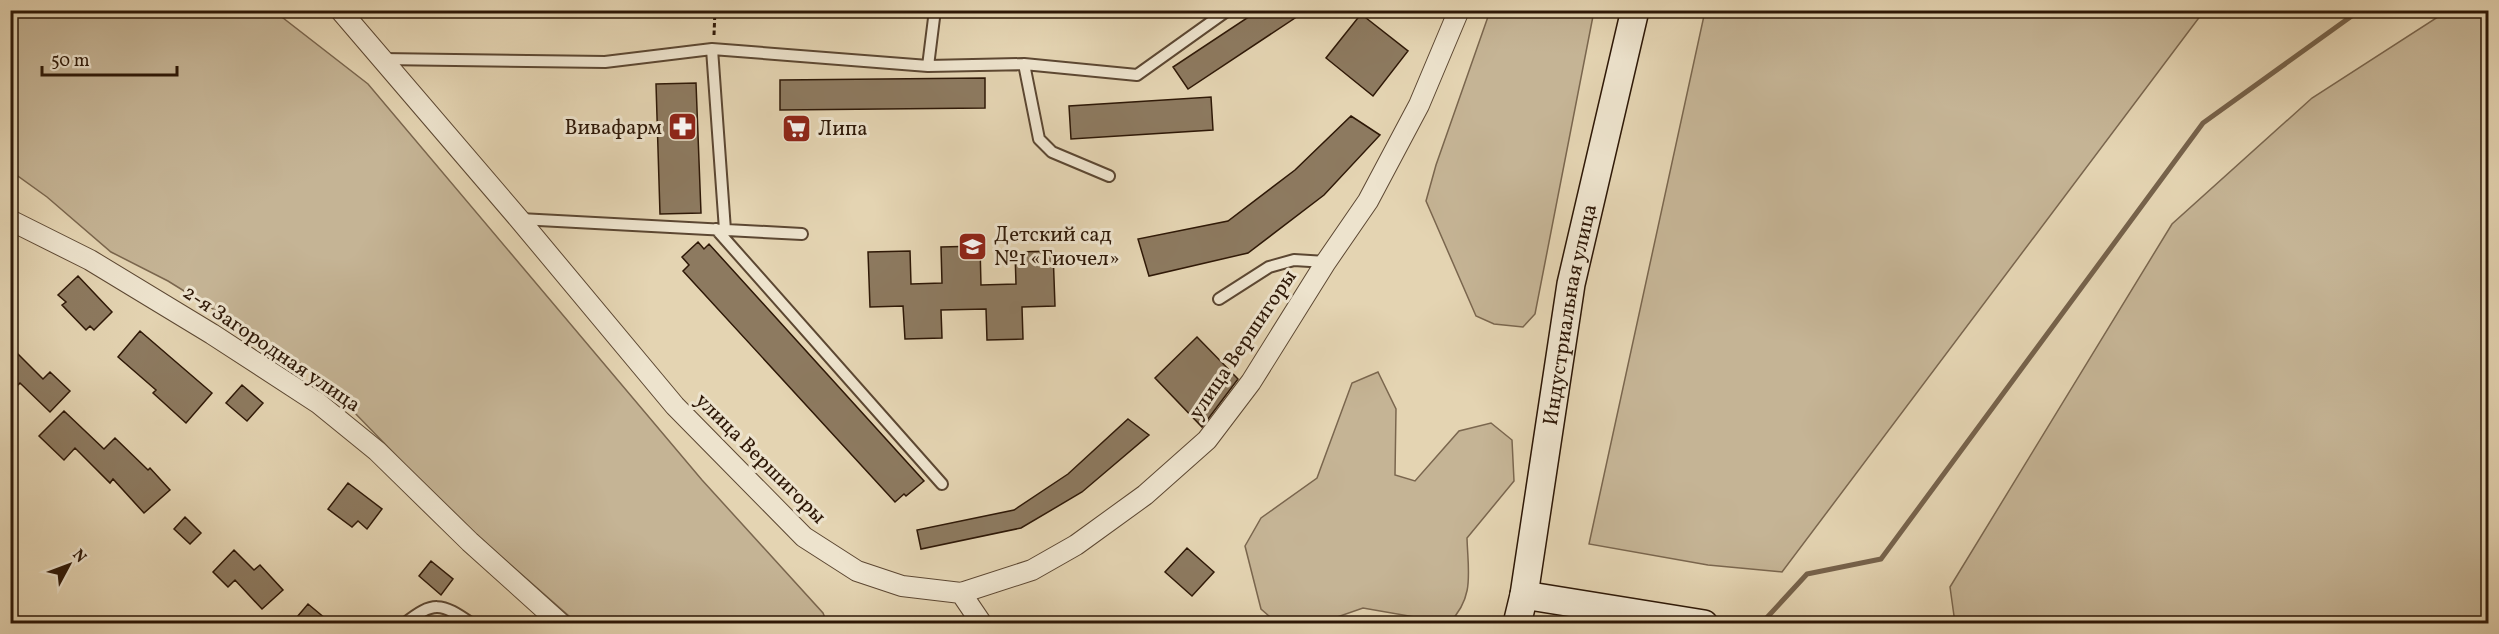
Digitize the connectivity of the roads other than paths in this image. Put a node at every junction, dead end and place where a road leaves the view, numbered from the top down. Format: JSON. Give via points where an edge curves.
{"nodes":[{"id":1,"x":340,"y":10,"type":"edge"},
{"id":2,"x":935,"y":10,"type":"edge"},
{"id":3,"x":1228,"y":10,"type":"edge"},
{"id":4,"x":1459,"y":10,"type":"edge"},
{"id":5,"x":1635,"y":10,"type":"edge"},
{"id":6,"x":712,"y":49,"type":"junction"},
{"id":7,"x":381,"y":59,"type":"junction"},
{"id":8,"x":1024,"y":64,"type":"junction"},
{"id":9,"x":928,"y":66,"type":"junction"},
{"id":10,"x":1109,"y":177,"type":"dead end"},
{"id":11,"x":519,"y":219,"type":"junction"},
{"id":12,"x":10,"y":220,"type":"edge"},
{"id":13,"x":721,"y":230,"type":"junction"},
{"id":14,"x":802,"y":234,"type":"dead end"},
{"id":15,"x":1326,"y":262,"type":"junction"},
{"id":16,"x":1219,"y":299,"type":"dead end"},
{"id":17,"x":942,"y":484,"type":"dead end"},
{"id":18,"x":961,"y":593,"type":"junction"},
{"id":19,"x":1524,"y":595,"type":"junction"},
{"id":20,"x":404,"y":624,"type":"edge"},
{"id":21,"x":472,"y":624,"type":"edge"},
{"id":22,"x":561,"y":624,"type":"edge"},
{"id":23,"x":982,"y":624,"type":"edge"},
{"id":24,"x":1517,"y":624,"type":"edge"},
{"id":25,"x":1704,"y":624,"type":"edge"}],
"edges":[{"from":1,"to":7,"type":"street","name":"улица Вершигоры"},
{"from":2,"to":9,"type":"lane"},
{"from":3,"to":8,"type":"lane","via":[[1137,75]]},
{"from":4,"to":15,"type":"street","name":"улица Вершигоры","via":[[1419,105],[1368,201]]},
{"from":5,"to":19,"type":"main road","name":"Индустриальная улица","via":[[1571,284]]},
{"from":6,"to":7,"type":"lane","via":[[605,62]]},
{"from":6,"to":9,"type":"lane"},
{"from":6,"to":13,"type":"lane"},
{"from":7,"to":11,"type":"street","name":"улица Вершигоры"},
{"from":8,"to":9,"type":"lane"},
{"from":8,"to":10,"type":"lane","via":[[1039,139],[1052,152]]},
{"from":11,"to":13,"type":"lane"},
{"from":11,"to":18,"type":"street","name":"улица Вершигоры","via":[[675,406],[804,537],[857,571],[902,586]]},
{"from":12,"to":22,"type":"street","name":"2-я Загородная улица","via":[[90,260],[318,403],[377,451]]},
{"from":13,"to":14,"type":"lane"},
{"from":13,"to":17,"type":"lane"},
{"from":15,"to":16,"type":"lane","via":[[1294,260],[1269,267]]},
{"from":15,"to":18,"type":"street","name":"улица Вершигоры","via":[[1251,382],[1207,440],[1145,495],[1077,544],[1032,570]]},
{"from":18,"to":23,"type":"street"},
{"from":19,"to":24,"type":"main road","name":"Индустриальная улица"},
{"from":19,"to":25,"type":"main road"},
{"from":20,"to":21,"type":"lane","via":[[425,608],[436,606]]}]}
